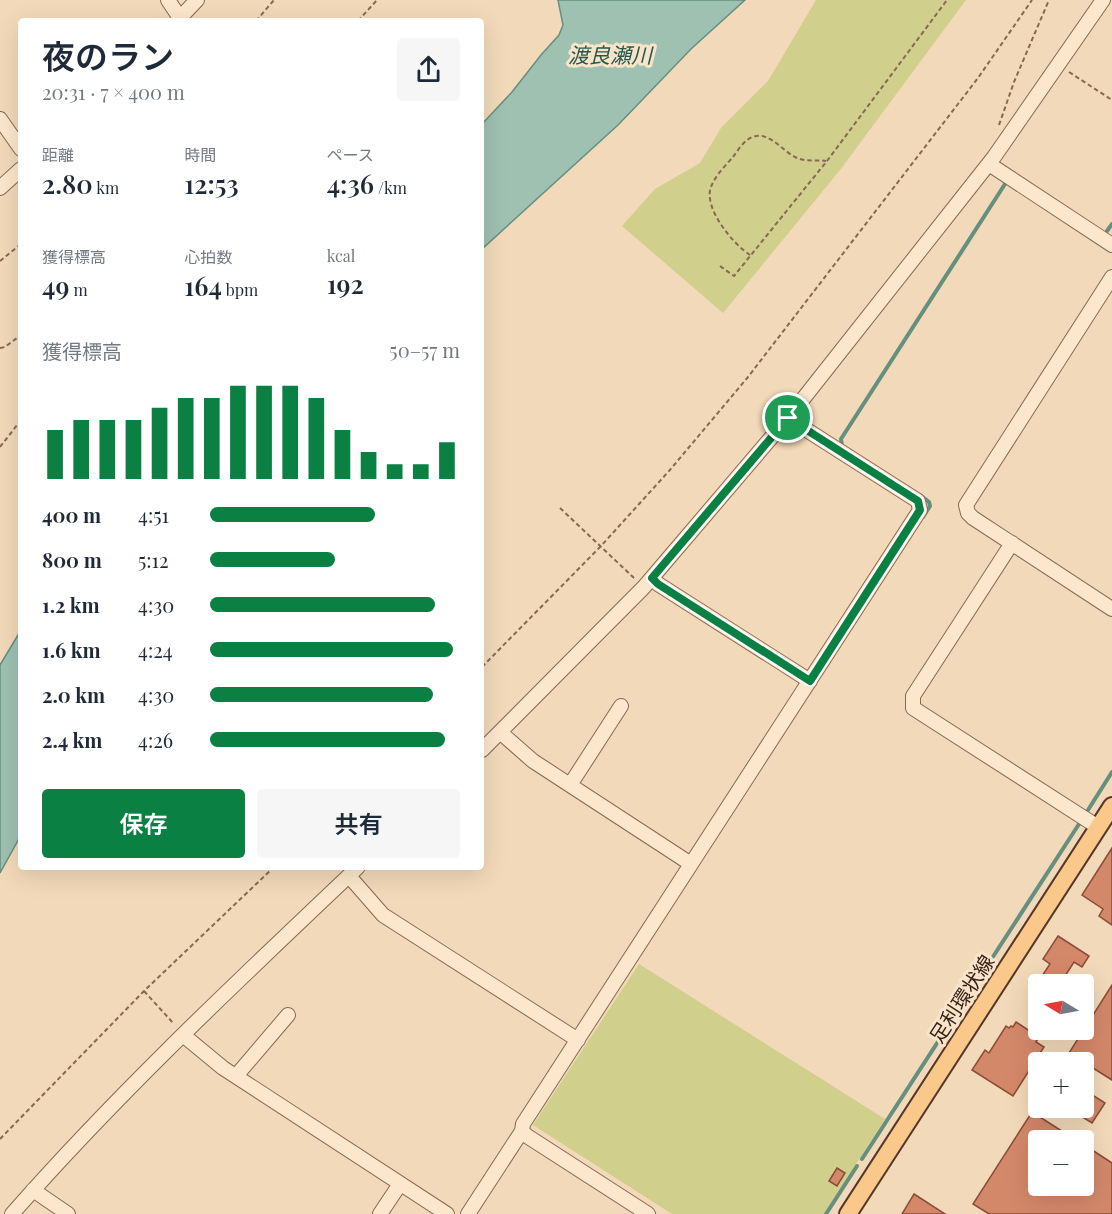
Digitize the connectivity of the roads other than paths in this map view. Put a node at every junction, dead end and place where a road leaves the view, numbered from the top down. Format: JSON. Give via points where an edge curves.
{"nodes":[{"id":1,"x":168,"y":0,"type":"edge"},
{"id":2,"x":197,"y":0,"type":"edge"},
{"id":3,"x":1103,"y":0,"type":"edge"},
{"id":4,"x":177,"y":18,"type":"edge"},
{"id":5,"x":179,"y":18,"type":"edge"},
{"id":6,"x":0,"y":118,"type":"edge"},
{"id":7,"x":18,"y":145,"type":"edge"},
{"id":8,"x":989,"y":164,"type":"junction"},
{"id":9,"x":18,"y":172,"type":"edge"},
{"id":10,"x":0,"y":188,"type":"edge"},
{"id":11,"x":1112,"y":245,"type":"edge"},
{"id":12,"x":1112,"y":277,"type":"edge"},
{"id":13,"x":788,"y":418,"type":"junction"},
{"id":14,"x":1012,"y":543,"type":"junction"},
{"id":15,"x":652,"y":578,"type":"junction"},
{"id":16,"x":1112,"y":609,"type":"edge"},
{"id":17,"x":810,"y":681,"type":"junction"},
{"id":18,"x":621,"y":706,"type":"dead end"},
{"id":19,"x":500,"y":732,"type":"junction"},
{"id":20,"x":484,"y":748,"type":"edge"},
{"id":21,"x":570,"y":785,"type":"junction"},
{"id":22,"x":1112,"y":806,"type":"edge"},
{"id":23,"x":1098,"y":827,"type":"junction"},
{"id":24,"x":691,"y":864,"type":"junction"},
{"id":25,"x":354,"y":871,"type":"edge"},
{"id":26,"x":288,"y":1015,"type":"dead end"},
{"id":27,"x":183,"y":1035,"type":"junction"},
{"id":28,"x":578,"y":1040,"type":"junction"},
{"id":29,"x":236,"y":1076,"type":"junction"},
{"id":30,"x":525,"y":1133,"type":"junction"},
{"id":31,"x":400,"y":1184,"type":"junction"},
{"id":32,"x":33,"y":1190,"type":"junction"},
{"id":33,"x":12,"y":1214,"type":"edge"},
{"id":34,"x":68,"y":1214,"type":"edge"},
{"id":35,"x":380,"y":1214,"type":"edge"},
{"id":36,"x":447,"y":1214,"type":"edge"},
{"id":37,"x":468,"y":1214,"type":"edge"},
{"id":38,"x":647,"y":1214,"type":"edge"},
{"id":39,"x":848,"y":1214,"type":"edge"}],
"edges":[{"from":1,"to":4,"type":"street"},
{"from":2,"to":5,"type":"street"},
{"from":3,"to":8,"type":"street"},
{"from":6,"to":7,"type":"street"},
{"from":8,"to":11,"type":"street"},
{"from":8,"to":13,"type":"street"},
{"from":9,"to":10,"type":"street"},
{"from":12,"to":14,"type":"street","via":[[966,505],[973,518]]},
{"from":13,"to":15,"type":"street"},
{"from":13,"to":17,"type":"street","via":[[918,501],[920,510]]},
{"from":14,"to":16,"type":"street"},
{"from":14,"to":23,"type":"street","via":[[913,696],[913,708]]},
{"from":15,"to":17,"type":"street"},
{"from":15,"to":19,"type":"street"},
{"from":17,"to":24,"type":"street"},
{"from":18,"to":21,"type":"street"},
{"from":19,"to":20,"type":"street"},
{"from":19,"to":21,"type":"street","via":[[533,761]]},
{"from":21,"to":24,"type":"street"},
{"from":22,"to":23,"type":"main road","name":"足利環状線"},
{"from":23,"to":39,"type":"main road","name":"足利環状線"},
{"from":24,"to":28,"type":"street"},
{"from":25,"to":27,"type":"street"},
{"from":25,"to":28,"type":"street","via":[[383,915]]},
{"from":26,"to":29,"type":"street"},
{"from":27,"to":29,"type":"street"},
{"from":27,"to":32,"type":"street"},
{"from":28,"to":30,"type":"street","via":[[523,1124]]},
{"from":29,"to":31,"type":"street"},
{"from":30,"to":37,"type":"street"},
{"from":30,"to":38,"type":"street"},
{"from":31,"to":35,"type":"street"},
{"from":31,"to":36,"type":"street"},
{"from":32,"to":33,"type":"street"},
{"from":32,"to":34,"type":"street"}]}
